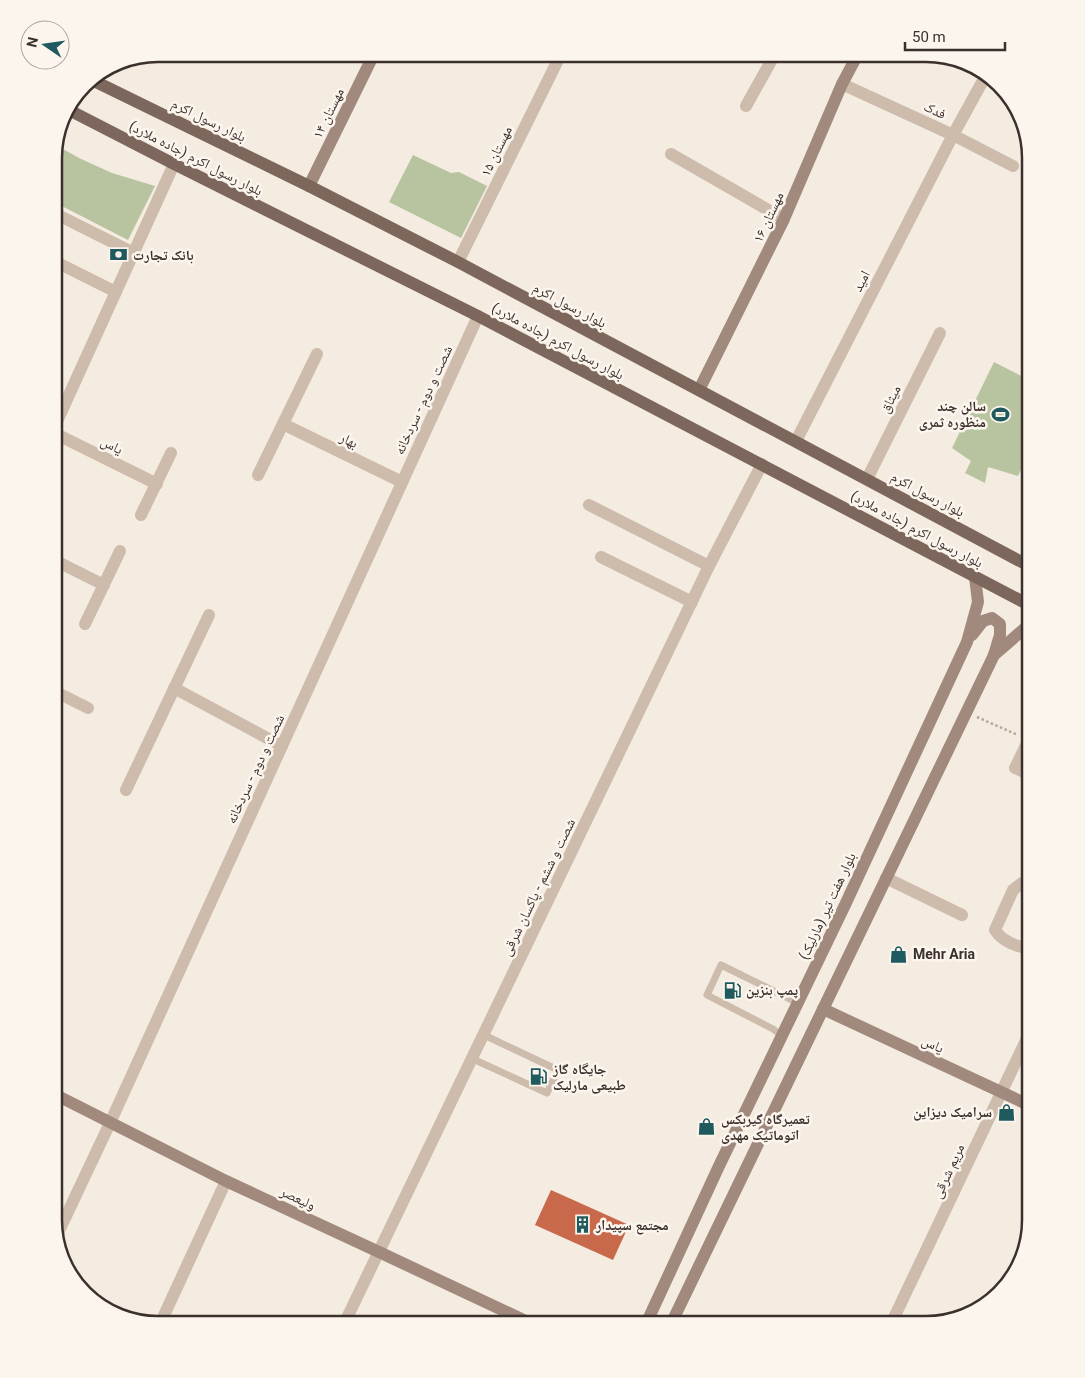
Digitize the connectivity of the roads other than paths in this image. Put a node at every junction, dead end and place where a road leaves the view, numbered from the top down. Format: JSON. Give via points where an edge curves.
{"nodes":[{"id":1,"x":370,"y":62,"type":"edge"},
{"id":2,"x":557,"y":63,"type":"edge"},
{"id":3,"x":770,"y":63,"type":"edge"},
{"id":4,"x":853,"y":63,"type":"edge"},
{"id":5,"x":983,"y":81,"type":"edge"},
{"id":6,"x":99,"y":83,"type":"edge"},
{"id":7,"x":842,"y":84,"type":"junction"},
{"id":8,"x":746,"y":106,"type":"dead end"},
{"id":9,"x":74,"y":113,"type":"edge"},
{"id":10,"x":953,"y":135,"type":"junction"},
{"id":11,"x":671,"y":154,"type":"dead end"},
{"id":12,"x":174,"y":164,"type":"junction"},
{"id":13,"x":1013,"y":166,"type":"dead end"},
{"id":14,"x":309,"y":186,"type":"junction"},
{"id":15,"x":63,"y":217,"type":"edge"},
{"id":16,"x":784,"y":219,"type":"junction"},
{"id":17,"x":134,"y":253,"type":"junction"},
{"id":18,"x":458,"y":262,"type":"junction"},
{"id":19,"x":63,"y":265,"type":"edge"},
{"id":20,"x":116,"y":292,"type":"junction"},
{"id":21,"x":478,"y":316,"type":"junction"},
{"id":22,"x":940,"y":333,"type":"dead end"},
{"id":23,"x":317,"y":354,"type":"dead end"},
{"id":24,"x":699,"y":390,"type":"junction"},
{"id":25,"x":63,"y":409,"type":"edge"},
{"id":26,"x":283,"y":424,"type":"junction"},
{"id":27,"x":63,"y":437,"type":"edge"},
{"id":28,"x":796,"y":441,"type":"junction"},
{"id":29,"x":171,"y":453,"type":"dead end"},
{"id":30,"x":762,"y":464,"type":"junction"},
{"id":31,"x":258,"y":475,"type":"dead end"},
{"id":32,"x":867,"y":479,"type":"junction"},
{"id":33,"x":402,"y":482,"type":"junction"},
{"id":34,"x":157,"y":484,"type":"junction"},
{"id":35,"x":589,"y":505,"type":"dead end"},
{"id":36,"x":141,"y":516,"type":"dead end"},
{"id":37,"x":120,"y":550,"type":"dead end"},
{"id":38,"x":602,"y":557,"type":"dead end"},
{"id":39,"x":1022,"y":562,"type":"edge"},
{"id":40,"x":63,"y":564,"type":"edge"},
{"id":41,"x":709,"y":566,"type":"junction"},
{"id":42,"x":975,"y":576,"type":"junction"},
{"id":43,"x":104,"y":585,"type":"junction"},
{"id":44,"x":1022,"y":601,"type":"edge"},
{"id":45,"x":692,"y":602,"type":"junction"},
{"id":46,"x":209,"y":615,"type":"dead end"},
{"id":47,"x":85,"y":624,"type":"dead end"},
{"id":48,"x":1022,"y":631,"type":"edge"},
{"id":49,"x":967,"y":642,"type":"junction"},
{"id":50,"x":994,"y":656,"type":"junction"},
{"id":51,"x":174,"y":688,"type":"junction"},
{"id":52,"x":62,"y":695,"type":"edge"},
{"id":53,"x":88,"y":708,"type":"dead end"},
{"id":54,"x":282,"y":746,"type":"junction"},
{"id":55,"x":1022,"y":755,"type":"edge"},
{"id":56,"x":1022,"y":771,"type":"edge"},
{"id":57,"x":126,"y":790,"type":"dead end"},
{"id":58,"x":886,"y":878,"type":"junction"},
{"id":59,"x":1022,"y":883,"type":"edge"},
{"id":60,"x":962,"y":915,"type":"dead end"},
{"id":61,"x":1022,"y":948,"type":"edge"},
{"id":62,"x":798,"y":1003,"type":"junction"},
{"id":63,"x":823,"y":1009,"type":"junction"},
{"id":64,"x":484,"y":1035,"type":"junction"},
{"id":65,"x":782,"y":1036,"type":"junction"},
{"id":66,"x":1022,"y":1049,"type":"edge"},
{"id":67,"x":473,"y":1059,"type":"junction"},
{"id":68,"x":1002,"y":1092,"type":"junction"},
{"id":69,"x":62,"y":1098,"type":"edge"},
{"id":70,"x":1022,"y":1102,"type":"edge"},
{"id":71,"x":110,"y":1123,"type":"junction"},
{"id":72,"x":226,"y":1181,"type":"junction"},
{"id":73,"x":63,"y":1223,"type":"edge"},
{"id":74,"x":379,"y":1252,"type":"junction"},
{"id":75,"x":164,"y":1316,"type":"edge"},
{"id":76,"x":348,"y":1316,"type":"edge"},
{"id":77,"x":515,"y":1316,"type":"edge"},
{"id":78,"x":650,"y":1316,"type":"edge"},
{"id":79,"x":675,"y":1316,"type":"edge"},
{"id":80,"x":895,"y":1316,"type":"edge"}],
"edges":[{"from":1,"to":14,"type":"main road","name":"مهستان ۱۴"},
{"from":2,"to":18,"type":"street","name":"مهستان ۱۵"},
{"from":3,"to":8,"type":"street"},
{"from":4,"to":7,"type":"main road","name":"مهستان ۱۶"},
{"from":5,"to":10,"type":"street","name":"امید"},
{"from":6,"to":14,"type":"main road","name":"بلوار رسول اکرم"},
{"from":7,"to":10,"type":"street","name":"فدک"},
{"from":7,"to":16,"type":"main road","name":"مهستان ۱۶"},
{"from":9,"to":12,"type":"main road","name":"بلوار رسول اکرم (جاده ملارد)"},
{"from":10,"to":13,"type":"street","name":"فدک"},
{"from":10,"to":28,"type":"street","name":"امید"},
{"from":11,"to":16,"type":"street"},
{"from":12,"to":17,"type":"street"},
{"from":12,"to":21,"type":"main road","name":"بلوار رسول اکرم (جاده ملارد)"},
{"from":14,"to":18,"type":"main road","name":"بلوار رسول اکرم"},
{"from":15,"to":17,"type":"street"},
{"from":16,"to":24,"type":"main road","name":"مهستان ۱۶"},
{"from":17,"to":20,"type":"street"},
{"from":18,"to":24,"type":"main road","name":"بلوار رسول اکرم"},
{"from":19,"to":20,"type":"street"},
{"from":20,"to":25,"type":"street"},
{"from":21,"to":30,"type":"main road","name":"بلوار رسول اکرم (جاده ملارد)"},
{"from":21,"to":33,"type":"street","name":"شصت و دوم - سردخانه"},
{"from":22,"to":32,"type":"street","name":"میثاق"},
{"from":23,"to":26,"type":"street"},
{"from":24,"to":28,"type":"main road","name":"بلوار رسول اکرم"},
{"from":26,"to":31,"type":"street"},
{"from":26,"to":33,"type":"street","name":"بهار"},
{"from":27,"to":34,"type":"street","name":"یاس"},
{"from":28,"to":32,"type":"main road","name":"بلوار رسول اکرم"},
{"from":29,"to":34,"type":"street"},
{"from":30,"to":41,"type":"street","name":"شصت و ششم - پاکسان شرقی"},
{"from":30,"to":42,"type":"main road","name":"بلوار رسول اکرم (جاده ملارد)"},
{"from":32,"to":39,"type":"main road","name":"بلوار رسول اکرم"},
{"from":33,"to":54,"type":"street","name":"شصت و دوم - سردخانه"},
{"from":34,"to":36,"type":"street"},
{"from":35,"to":41,"type":"street"},
{"from":37,"to":43,"type":"street"},
{"from":38,"to":45,"type":"street"},
{"from":40,"to":43,"type":"street"},
{"from":41,"to":45,"type":"street","name":"شصت و ششم - پاکسان شرقی"},
{"from":42,"to":44,"type":"main road","name":"بلوار رسول اکرم (جاده ملارد)"},
{"from":42,"to":49,"type":"main road","name":"بلوار هفت تیر (مارلیک)","via":[[978,602]]},
{"from":43,"to":47,"type":"street"},
{"from":45,"to":64,"type":"street","name":"شصت و ششم - پاکسان شرقی"},
{"from":46,"to":51,"type":"street"},
{"from":48,"to":50,"type":"main road"},
{"from":49,"to":50,"type":"main road","via":[[983,621],[992,618],[1000,624]]},
{"from":49,"to":62,"type":"main road","name":"بلوار هفت تیر (مارلیک)"},
{"from":50,"to":58,"type":"main road"},
{"from":51,"to":54,"type":"street"},
{"from":51,"to":57,"type":"street"},
{"from":52,"to":53,"type":"street"},
{"from":54,"to":71,"type":"street","name":"شصت و دوم - سردخانه"},
{"from":55,"to":56,"type":"street","via":[[1016,768]]},
{"from":58,"to":60,"type":"street"},
{"from":58,"to":63,"type":"main road"},
{"from":59,"to":61,"type":"street","via":[[1013,890],[994,930],[999,937]]},
{"from":62,"to":65,"type":"main road","name":"بلوار هفت تیر (مارلیک)"},
{"from":62,"to":65,"type":"lane","via":[[721,966],[707,995]]},
{"from":63,"to":68,"type":"main road","name":"یاس"},
{"from":63,"to":79,"type":"main road"},
{"from":64,"to":67,"type":"street","name":"شصت و ششم - پاکسان شرقی"},
{"from":64,"to":67,"type":"lane","via":[[558,1070],[547,1093]]},
{"from":65,"to":78,"type":"main road","name":"بلوار هفت تیر (مارلیک)"},
{"from":66,"to":68,"type":"street","name":"مریم شرقی"},
{"from":67,"to":74,"type":"street","name":"شصت و ششم - پاکسان شرقی"},
{"from":68,"to":70,"type":"main road","name":"یاس"},
{"from":68,"to":80,"type":"street","name":"مریم شرقی"},
{"from":69,"to":71,"type":"main road","name":"ولیعصر"},
{"from":71,"to":72,"type":"main road","name":"ولیعصر"},
{"from":71,"to":73,"type":"street","name":"شصت و دوم - سردخانه"},
{"from":72,"to":74,"type":"main road","name":"ولیعصر"},
{"from":72,"to":75,"type":"street"},
{"from":74,"to":76,"type":"street","name":"شصت و ششم - پاکسان شرقی"},
{"from":74,"to":77,"type":"main road","name":"ولیعصر"}]}
